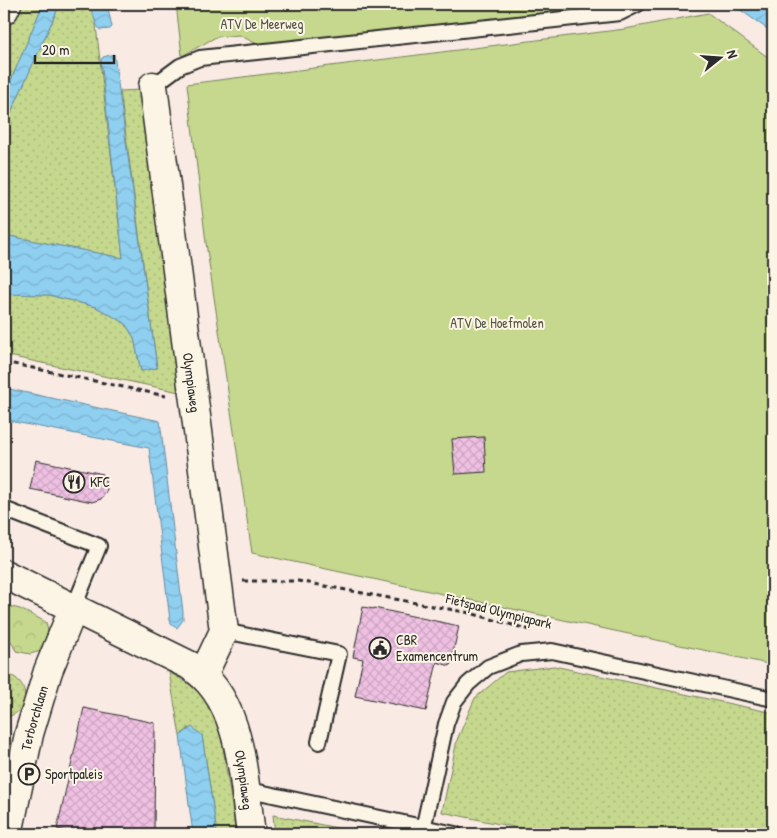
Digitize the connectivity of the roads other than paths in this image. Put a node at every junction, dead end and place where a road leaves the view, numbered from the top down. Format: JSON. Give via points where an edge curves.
{"nodes":[{"id":1,"x":6,"y":4,"type":"edge"},
{"id":2,"x":638,"y":4,"type":"edge"},
{"id":3,"x":4,"y":10,"type":"edge"},
{"id":4,"x":153,"y":86,"type":"joint"},
{"id":5,"x":4,"y":509,"type":"edge"},
{"id":6,"x":4,"y":574,"type":"edge"},
{"id":7,"x":74,"y":607,"type":"junction"},
{"id":8,"x":224,"y":631,"type":"junction"},
{"id":9,"x":203,"y":675,"type":"junction"},
{"id":10,"x":773,"y":699,"type":"edge"},
{"id":11,"x":319,"y":742,"type":"dead end"},
{"id":12,"x":245,"y":790,"type":"junction"},
{"id":13,"x":423,"y":831,"type":"edge"},
{"id":14,"x":8,"y":834,"type":"edge"},
{"id":15,"x":251,"y":834,"type":"edge"},
{"id":16,"x":454,"y":834,"type":"edge"}],
"edges":[{"from":1,"to":3,"type":"street"},
{"from":2,"to":4,"type":"lane","via":[[620,13],[200,58],[180,66]]},
{"from":4,"to":8,"type":"street","name":"Olympiaweg"},
{"from":5,"to":7,"type":"lane","via":[[98,546]]},
{"from":6,"to":7,"type":"street","name":"Olympiaweg"},
{"from":7,"to":9,"type":"street","name":"Olympiaweg"},
{"from":7,"to":14,"type":"street","name":"Terborchlaan","via":[[48,671],[29,734]]},
{"from":8,"to":9,"type":"street"},
{"from":8,"to":11,"type":"lane","via":[[339,654]]},
{"from":9,"to":12,"type":"street","name":"Olympiaweg","via":[[217,691],[236,733]]},
{"from":10,"to":13,"type":"lane","via":[[552,651],[521,654],[488,667],[468,684],[454,702],[446,724]]},
{"from":12,"to":13,"type":"lane"},
{"from":12,"to":15,"type":"street","name":"Olympiaweg"},
{"from":13,"to":16,"type":"lane"}]}
